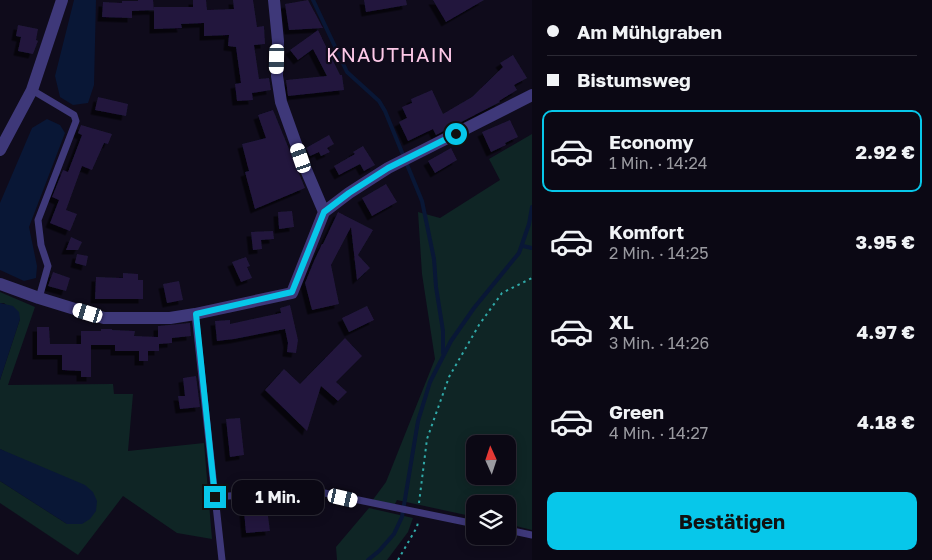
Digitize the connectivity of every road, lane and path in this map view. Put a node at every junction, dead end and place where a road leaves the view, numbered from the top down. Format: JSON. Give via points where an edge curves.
{"nodes":[{"id":1,"x":62,"y":0,"type":"edge"},
{"id":2,"x":274,"y":0,"type":"edge"},
{"id":3,"x":32,"y":90,"type":"junction"},
{"id":4,"x":532,"y":95,"type":"edge"},
{"id":5,"x":0,"y":150,"type":"edge"},
{"id":6,"x":324,"y":212,"type":"junction"},
{"id":7,"x":532,"y":278,"type":"edge"},
{"id":8,"x":0,"y":284,"type":"edge"},
{"id":9,"x":39,"y":298,"type":"junction"},
{"id":10,"x":196,"y":314,"type":"junction"},
{"id":11,"x":215,"y":497,"type":"junction"},
{"id":12,"x":416,"y":513,"type":"junction"},
{"id":13,"x":466,"y":522,"type":"edge"},
{"id":14,"x":516,"y":532,"type":"edge"},
{"id":15,"x":532,"y":535,"type":"edge"},
{"id":16,"x":222,"y":560,"type":"edge"},
{"id":17,"x":398,"y":560,"type":"edge"}],
"edges":[{"from":1,"to":3,"type":"street"},
{"from":2,"to":6,"type":"street","via":[[281,102]]},
{"from":3,"to":5,"type":"street"},
{"from":3,"to":9,"type":"lane","via":[[74,115],[76,121],[38,220],[48,266]]},
{"from":4,"to":6,"type":"street","via":[[397,164]]},
{"from":6,"to":10,"type":"street","via":[[292,292]]},
{"from":7,"to":12,"type":"path","via":[[502,293],[449,377],[428,439]]},
{"from":8,"to":9,"type":"street"},
{"from":9,"to":10,"type":"street","via":[[104,318],[170,318]]},
{"from":10,"to":11,"type":"lane"},
{"from":11,"to":12,"type":"lane","via":[[310,490]]},
{"from":11,"to":16,"type":"lane"},
{"from":12,"to":13,"type":"lane"},
{"from":12,"to":17,"type":"path","via":[[418,526]]},
{"from":14,"to":15,"type":"lane"}]}
